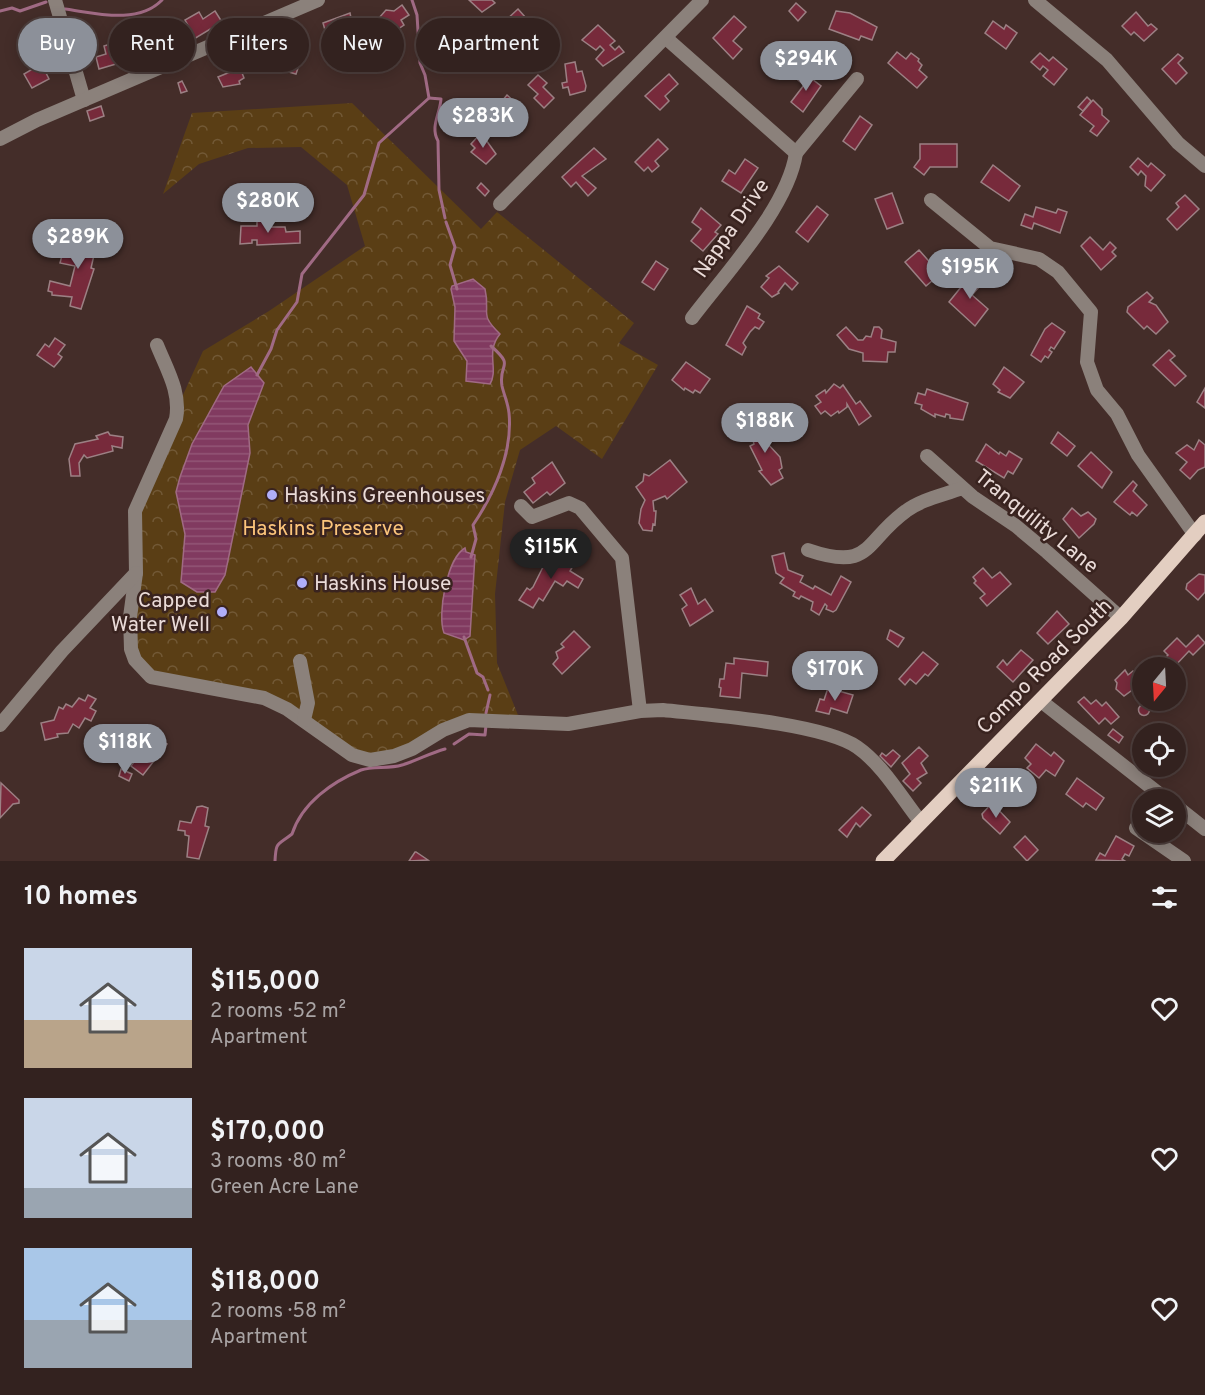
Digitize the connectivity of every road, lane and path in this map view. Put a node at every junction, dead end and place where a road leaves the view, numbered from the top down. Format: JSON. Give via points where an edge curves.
{"nodes":[{"id":1,"x":55,"y":0,"type":"edge"},
{"id":2,"x":318,"y":0,"type":"edge"},
{"id":3,"x":702,"y":0,"type":"edge"},
{"id":4,"x":1035,"y":0,"type":"edge"},
{"id":5,"x":666,"y":38,"type":"junction"},
{"id":6,"x":856,"y":80,"type":"dead end"},
{"id":7,"x":84,"y":100,"type":"junction"},
{"id":8,"x":0,"y":139,"type":"edge"},
{"id":9,"x":796,"y":153,"type":"junction"},
{"id":10,"x":1205,"y":166,"type":"edge"},
{"id":11,"x":932,"y":200,"type":"dead end"},
{"id":12,"x":500,"y":204,"type":"dead end"},
{"id":13,"x":692,"y":318,"type":"dead end"},
{"id":14,"x":157,"y":345,"type":"dead end"},
{"id":15,"x":927,"y":456,"type":"dead end"},
{"id":16,"x":962,"y":488,"type":"junction"},
{"id":17,"x":521,"y":506,"type":"dead end"},
{"id":18,"x":1205,"y":522,"type":"edge"},
{"id":19,"x":1195,"y":535,"type":"junction"},
{"id":20,"x":808,"y":550,"type":"dead end"},
{"id":21,"x":136,"y":573,"type":"junction"},
{"id":22,"x":105,"y":605,"type":"junction"},
{"id":23,"x":130,"y":617,"type":"junction"},
{"id":24,"x":1121,"y":618,"type":"junction"},
{"id":25,"x":300,"y":661,"type":"dead end"},
{"id":26,"x":1041,"y":701,"type":"junction"},
{"id":27,"x":640,"y":711,"type":"junction"},
{"id":28,"x":304,"y":720,"type":"junction"},
{"id":29,"x":0,"y":724,"type":"edge"},
{"id":30,"x":1153,"y":789,"type":"edge"},
{"id":31,"x":1186,"y":814,"type":"edge"},
{"id":32,"x":920,"y":821,"type":"junction"},
{"id":33,"x":1205,"y":829,"type":"edge"},
{"id":34,"x":1158,"y":843,"type":"edge"},
{"id":35,"x":883,"y":861,"type":"edge"},
{"id":36,"x":1184,"y":861,"type":"edge"}],
"edges":[{"from":1,"to":7,"type":"street"},
{"from":2,"to":7,"type":"street"},
{"from":3,"to":5,"type":"street"},
{"from":4,"to":10,"type":"street","via":[[1107,60],[1178,143]]},
{"from":5,"to":9,"type":"street"},
{"from":5,"to":12,"type":"street"},
{"from":6,"to":9,"type":"street"},
{"from":7,"to":8,"type":"street"},
{"from":9,"to":13,"type":"street","name":"Nappa Drive","via":[[782,199]]},
{"from":11,"to":19,"type":"street","via":[[990,248],[1039,259],[1058,272],[1091,312],[1087,362],[1096,390],[1117,414],[1138,455]]},
{"from":14,"to":21,"type":"street","via":[[176,389],[178,406],[176,419],[135,511]]},
{"from":15,"to":16,"type":"street","name":"Tranquility Lane"},
{"from":16,"to":20,"type":"street","via":[[905,512],[862,555],[836,558]]},
{"from":16,"to":24,"type":"street","name":"Tranquility Lane","via":[[1016,526]]},
{"from":17,"to":27,"type":"street","via":[[532,517],[569,503],[580,508],[622,558]]},
{"from":18,"to":19,"type":"main road","name":"Compo Road South"},
{"from":19,"to":24,"type":"main road","name":"Compo Road South"},
{"from":21,"to":22,"type":"street"},
{"from":21,"to":23,"type":"street"},
{"from":22,"to":23,"type":"street"},
{"from":22,"to":29,"type":"street"},
{"from":23,"to":28,"type":"street","via":[[131,649],[135,660],[151,677],[257,696]]},
{"from":24,"to":26,"type":"main road","name":"Compo Road South"},
{"from":25,"to":28,"type":"street","via":[[308,703]]},
{"from":26,"to":30,"type":"street"},
{"from":26,"to":32,"type":"main road","name":"Compo Road South"},
{"from":27,"to":28,"type":"street","via":[[568,724],[469,720],[412,749],[370,760],[352,755]]},
{"from":27,"to":32,"type":"street","via":[[718,716],[837,737],[868,757]]},
{"from":31,"to":33,"type":"street"},
{"from":32,"to":35,"type":"main road","name":"Compo Road South"},
{"from":34,"to":36,"type":"street"}]}
